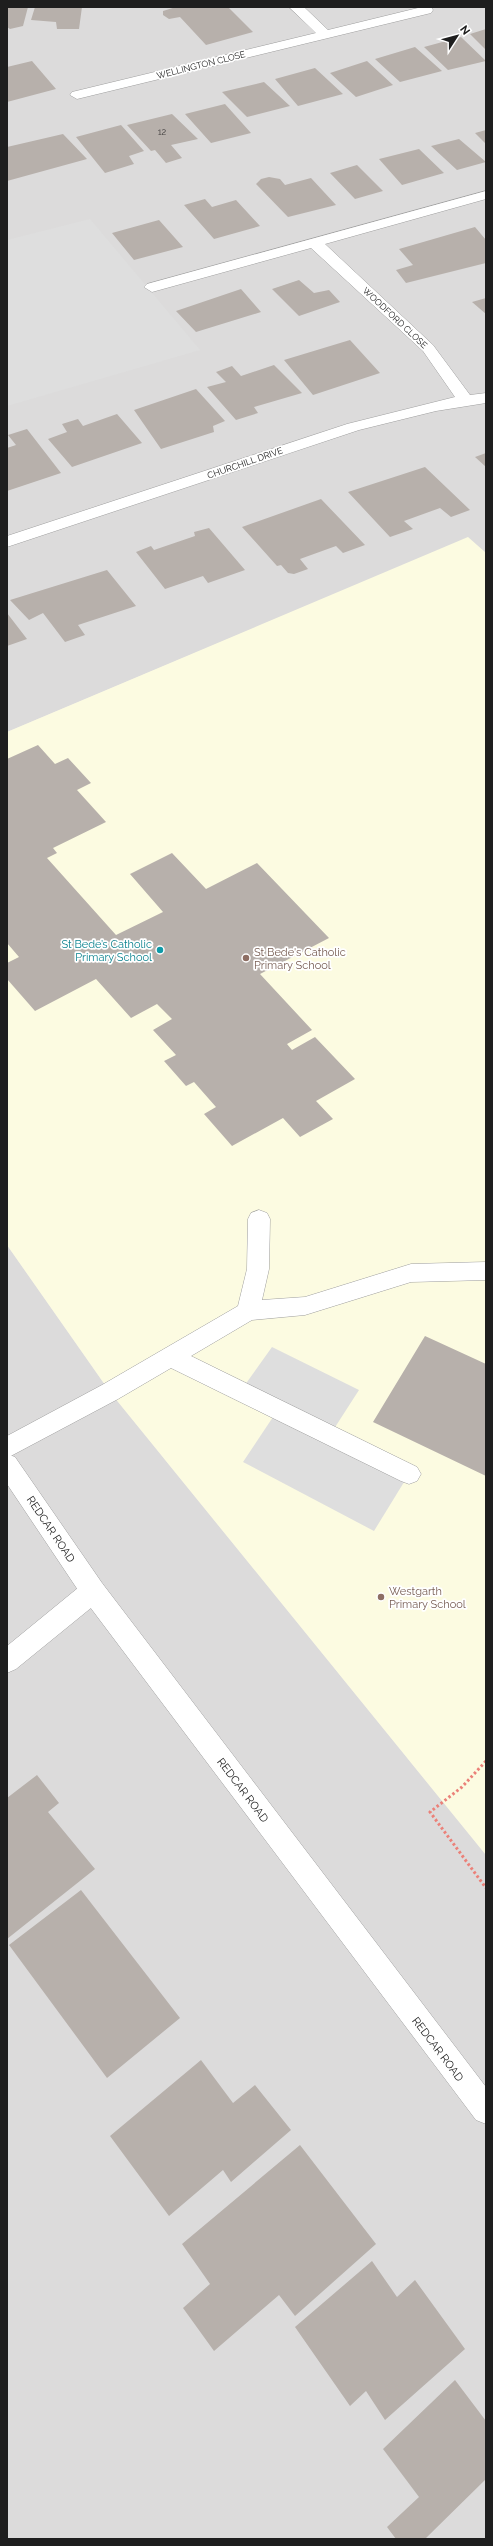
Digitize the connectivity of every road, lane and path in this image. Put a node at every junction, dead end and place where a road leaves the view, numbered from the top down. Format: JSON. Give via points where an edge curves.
{"nodes":[{"id":1,"x":296,"y":7,"type":"edge"},
{"id":2,"x":426,"y":10,"type":"dead end"},
{"id":3,"x":326,"y":35,"type":"junction"},
{"id":4,"x":77,"y":96,"type":"dead end"},
{"id":5,"x":486,"y":195,"type":"edge"},
{"id":6,"x":315,"y":244,"type":"junction"},
{"id":7,"x":152,"y":288,"type":"dead end"},
{"id":8,"x":486,"y":398,"type":"edge"},
{"id":9,"x":465,"y":400,"type":"junction"},
{"id":10,"x":7,"y":542,"type":"edge"},
{"id":11,"x":259,"y":1220,"type":"dead end"},
{"id":12,"x":486,"y":1271,"type":"edge"},
{"id":13,"x":248,"y":1311,"type":"junction"},
{"id":14,"x":171,"y":1357,"type":"junction"},
{"id":15,"x":7,"y":1448,"type":"edge"},
{"id":16,"x":7,"y":1464,"type":"edge"},
{"id":17,"x":409,"y":1474,"type":"dead end"},
{"id":18,"x":93,"y":1591,"type":"junction"},
{"id":19,"x":7,"y":1661,"type":"edge"},
{"id":20,"x":486,"y":1761,"type":"edge"},
{"id":21,"x":486,"y":1888,"type":"edge"},
{"id":22,"x":486,"y":2110,"type":"edge"}],
"edges":[{"from":1,"to":3,"type":"street"},
{"from":2,"to":3,"type":"street","name":"WELLINGTON CLOSE"},
{"from":3,"to":4,"type":"street","name":"WELLINGTON CLOSE"},
{"from":5,"to":6,"type":"street"},
{"from":6,"to":7,"type":"street"},
{"from":6,"to":9,"type":"street","name":"WOODFORD CLOSE","via":[[428,348]]},
{"from":8,"to":9,"type":"street","name":"CHURCHILL DRIVE"},
{"from":9,"to":10,"type":"street","name":"CHURCHILL DRIVE","via":[[398,414],[354,427]]},
{"from":11,"to":13,"type":"street","via":[[258,1269]]},
{"from":12,"to":13,"type":"street","via":[[412,1273],[305,1306]]},
{"from":13,"to":14,"type":"street"},
{"from":14,"to":15,"type":"street"},
{"from":14,"to":17,"type":"street"},
{"from":16,"to":18,"type":"street","name":"REDCAR ROAD"},
{"from":18,"to":19,"type":"street"},
{"from":18,"to":22,"type":"street","name":"REDCAR ROAD"},
{"from":20,"to":21,"type":"path","via":[[462,1787],[430,1812]]}]}
